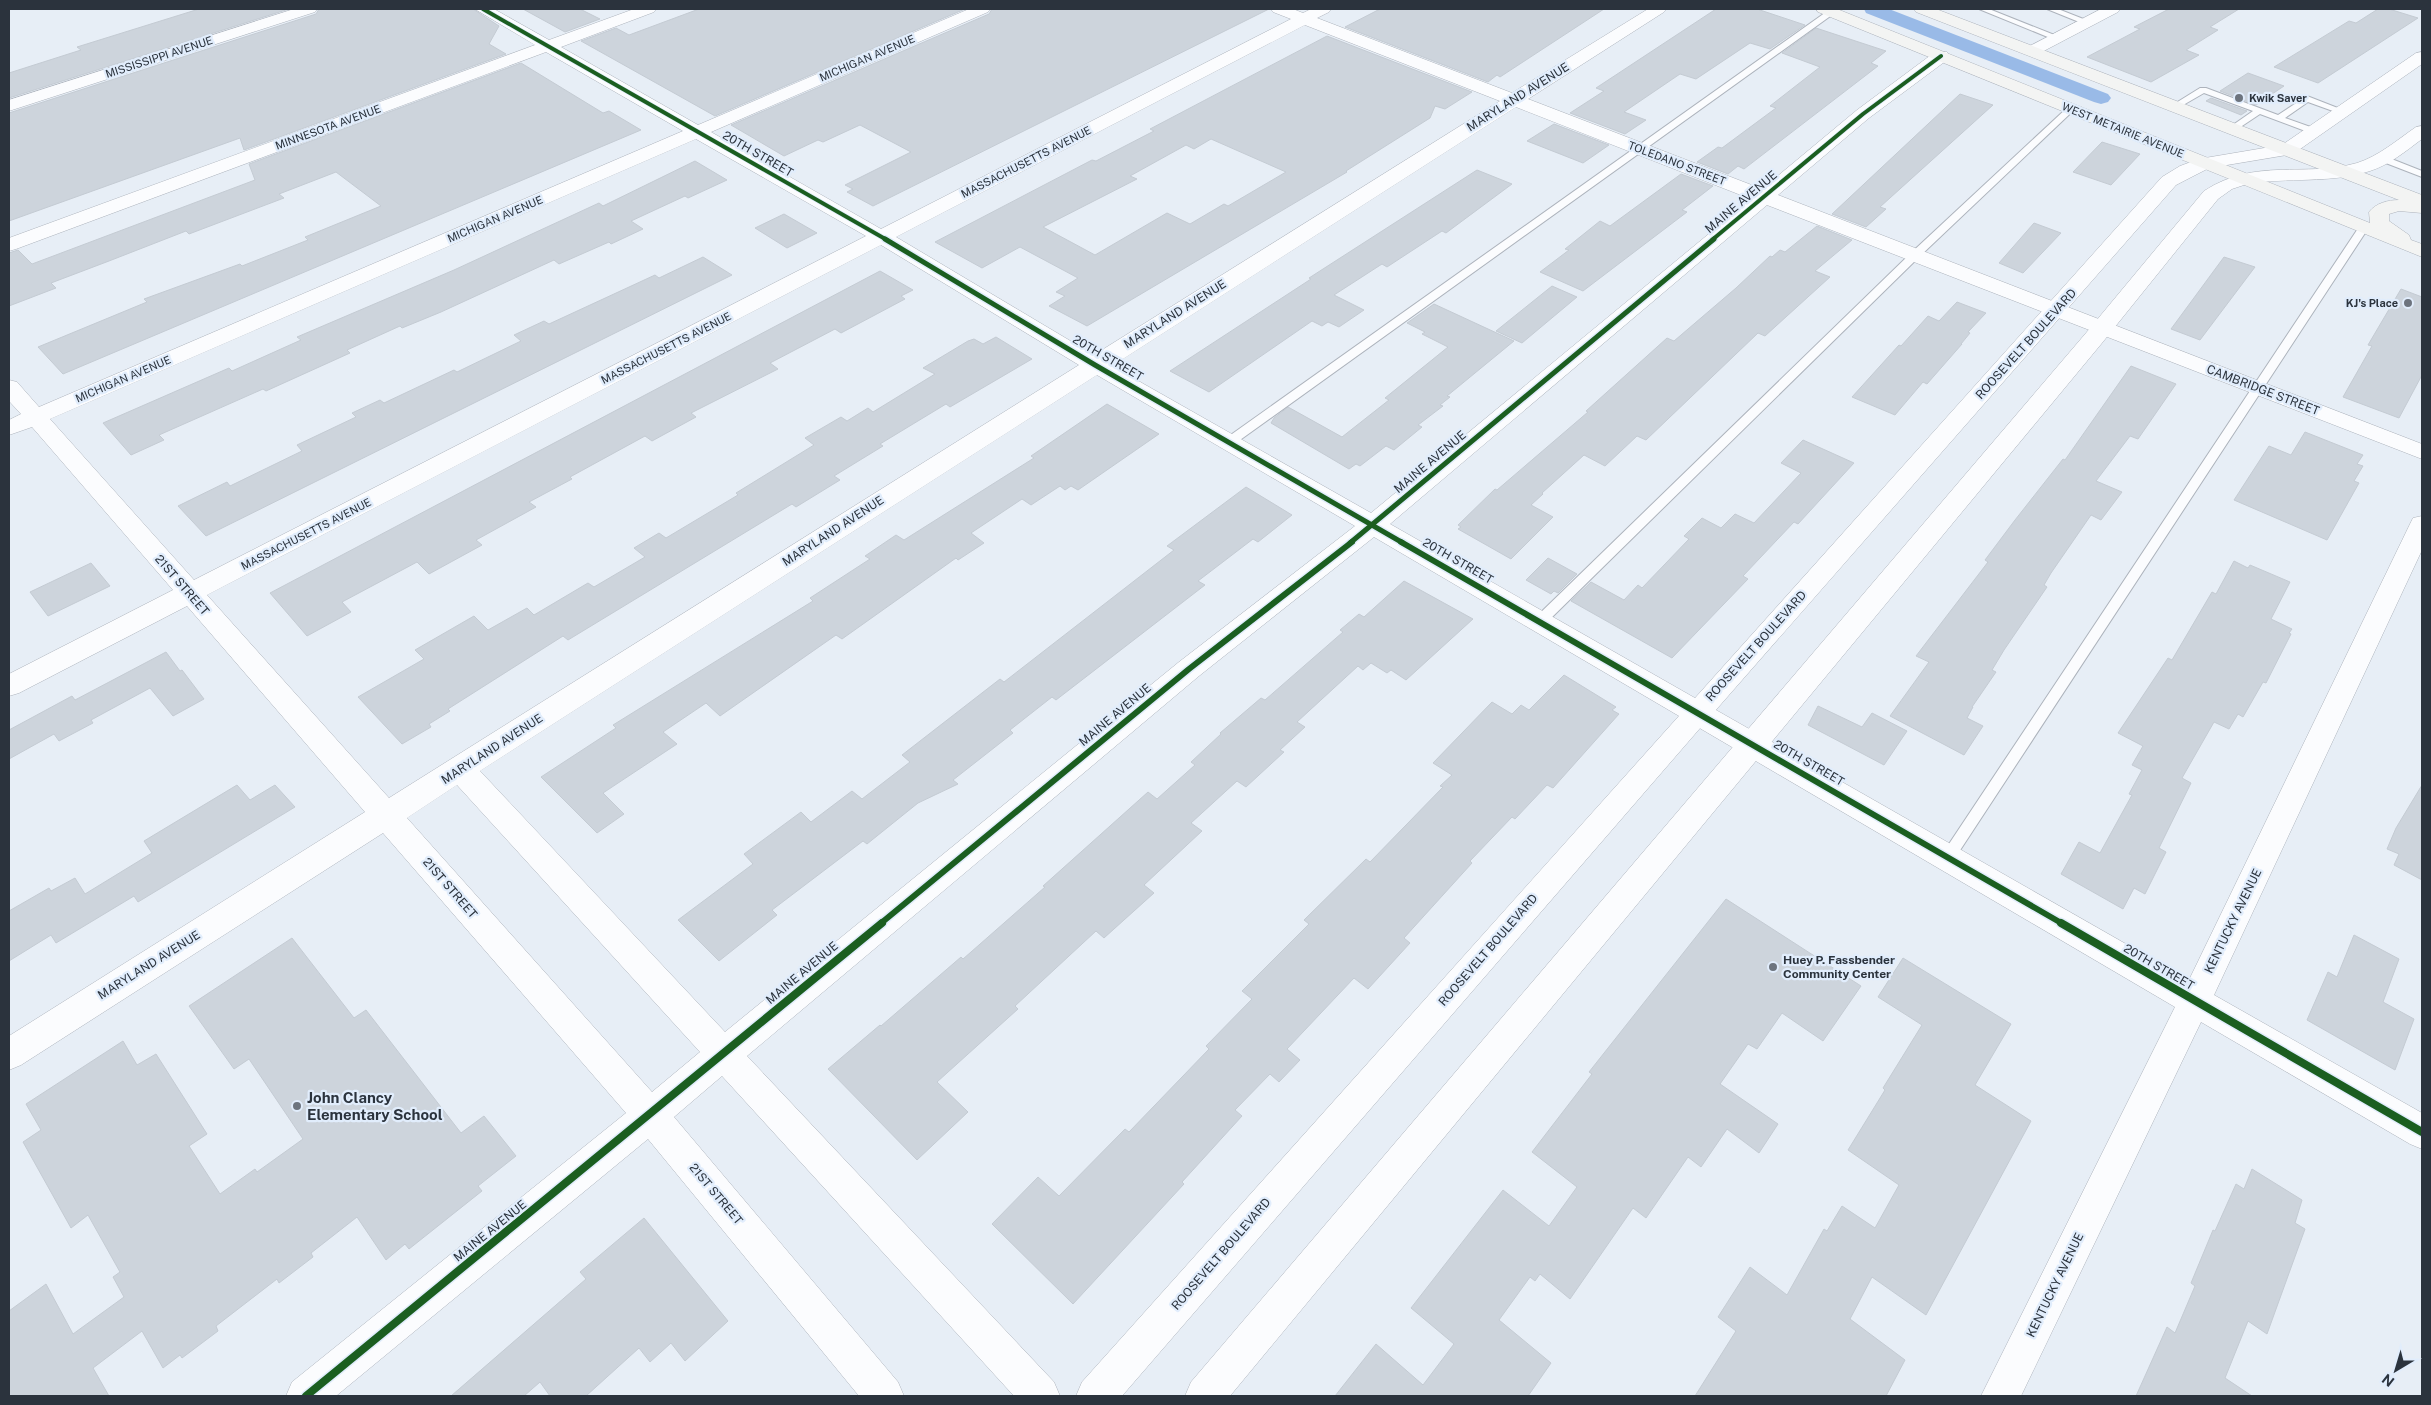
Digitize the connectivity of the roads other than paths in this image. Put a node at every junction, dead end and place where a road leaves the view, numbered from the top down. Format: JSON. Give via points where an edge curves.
{"nodes":[{"id":1,"x":308,"y":9,"type":"edge"},
{"id":2,"x":483,"y":9,"type":"edge"},
{"id":3,"x":648,"y":9,"type":"edge"},
{"id":4,"x":982,"y":9,"type":"edge"},
{"id":5,"x":1279,"y":9,"type":"edge"},
{"id":6,"x":1658,"y":9,"type":"edge"},
{"id":7,"x":1922,"y":9,"type":"edge"},
{"id":8,"x":1983,"y":9,"type":"edge"},
{"id":9,"x":2051,"y":9,"type":"edge"},
{"id":10,"x":2112,"y":9,"type":"edge"},
{"id":11,"x":1828,"y":10,"type":"edge"},
{"id":12,"x":1313,"y":14,"type":"edge"},
{"id":13,"x":2087,"y":22,"type":"junction"},
{"id":14,"x":2058,"y":38,"type":"junction"},
{"id":15,"x":549,"y":46,"type":"junction"},
{"id":16,"x":2032,"y":51,"type":"junction"},
{"id":17,"x":1941,"y":56,"type":"junction"},
{"id":18,"x":2422,"y":57,"type":"edge"},
{"id":19,"x":1514,"y":100,"type":"junction"},
{"id":20,"x":2173,"y":105,"type":"junction"},
{"id":21,"x":9,"y":106,"type":"edge"},
{"id":22,"x":2071,"y":109,"type":"junction"},
{"id":23,"x":2259,"y":111,"type":"junction"},
{"id":24,"x":2344,"y":112,"type":"junction"},
{"id":25,"x":2279,"y":118,"type":"junction"},
{"id":26,"x":2117,"y":128,"type":"junction"},
{"id":27,"x":2233,"y":129,"type":"junction"},
{"id":28,"x":697,"y":132,"type":"junction"},
{"id":29,"x":2316,"y":132,"type":"junction"},
{"id":30,"x":2419,"y":137,"type":"edge"},
{"id":31,"x":1639,"y":148,"type":"junction"},
{"id":32,"x":2287,"y":150,"type":"junction"},
{"id":33,"x":2381,"y":158,"type":"junction"},
{"id":34,"x":2205,"y":163,"type":"junction"},
{"id":35,"x":2341,"y":170,"type":"junction"},
{"id":36,"x":2422,"y":174,"type":"edge"},
{"id":37,"x":2246,"y":180,"type":"junction"},
{"id":38,"x":1764,"y":197,"type":"junction"},
{"id":39,"x":2421,"y":201,"type":"edge"},
{"id":40,"x":2364,"y":227,"type":"junction"},
{"id":41,"x":881,"y":237,"type":"junction"},
{"id":42,"x":9,"y":245,"type":"edge"},
{"id":43,"x":2422,"y":251,"type":"edge"},
{"id":44,"x":1915,"y":256,"type":"junction"},
{"id":45,"x":2056,"y":310,"type":"junction"},
{"id":46,"x":2103,"y":328,"type":"junction"},
{"id":47,"x":1095,"y":364,"type":"junction"},
{"id":48,"x":9,"y":387,"type":"edge"},
{"id":49,"x":2258,"y":388,"type":"junction"},
{"id":50,"x":35,"y":417,"type":"junction"},
{"id":51,"x":9,"y":428,"type":"edge"},
{"id":52,"x":1229,"y":442,"type":"junction"},
{"id":53,"x":2422,"y":452,"type":"edge"},
{"id":54,"x":2422,"y":524,"type":"edge"},
{"id":55,"x":1373,"y":525,"type":"junction"},
{"id":56,"x":189,"y":594,"type":"junction"},
{"id":57,"x":1540,"y":621,"type":"junction"},
{"id":58,"x":9,"y":686,"type":"edge"},
{"id":59,"x":1698,"y":711,"type":"junction"},
{"id":60,"x":1754,"y":744,"type":"junction"},
{"id":61,"x":460,"y":769,"type":"junction"},
{"id":62,"x":386,"y":816,"type":"junction"},
{"id":63,"x":1948,"y":857,"type":"junction"},
{"id":64,"x":2195,"y":1001,"type":"junction"},
{"id":65,"x":9,"y":1054,"type":"edge"},
{"id":66,"x":722,"y":1054,"type":"junction"},
{"id":67,"x":650,"y":1115,"type":"junction"},
{"id":68,"x":2422,"y":1132,"type":"edge"},
{"id":69,"x":306,"y":1396,"type":"edge"},
{"id":70,"x":884,"y":1396,"type":"edge"},
{"id":71,"x":1040,"y":1396,"type":"edge"},
{"id":72,"x":1096,"y":1396,"type":"edge"},
{"id":73,"x":1205,"y":1396,"type":"edge"},
{"id":74,"x":2000,"y":1396,"type":"edge"}],
"edges":[{"from":1,"to":21,"type":"street","name":"MISSISSIPPI AVENUE"},
{"from":2,"to":15,"type":"street","name":"20TH STREET"},
{"from":3,"to":15,"type":"street","name":"MINNESOTA AVENUE"},
{"from":4,"to":28,"type":"street","name":"MICHIGAN AVENUE"},
{"from":5,"to":12,"type":"street","name":"TOLEDANO STREET"},
{"from":6,"to":19,"type":"street","name":"MARYLAND AVENUE"},
{"from":7,"to":16,"type":"main road"},
{"from":8,"to":14,"type":"lane"},
{"from":9,"to":13,"type":"lane"},
{"from":10,"to":13,"type":"street"},
{"from":11,"to":17,"type":"main road","name":"WEST METAIRIE AVENUE"},
{"from":11,"to":31,"type":"lane"},
{"from":12,"to":19,"type":"street","name":"TOLEDANO STREET"},
{"from":12,"to":41,"type":"street","name":"MASSACHUSETTS AVENUE"},
{"from":13,"to":14,"type":"street"},
{"from":14,"to":16,"type":"street"},
{"from":15,"to":28,"type":"street","name":"20TH STREET"},
{"from":15,"to":42,"type":"street","name":"MINNESOTA AVENUE"},
{"from":16,"to":20,"type":"main road"},
{"from":17,"to":22,"type":"main road","name":"WEST METAIRIE AVENUE"},
{"from":17,"to":38,"type":"street","name":"MAINE AVENUE","via":[[1863,114]]},
{"from":18,"to":24,"type":"street","name":"ROOSEVELT BOULEVARD"},
{"from":19,"to":31,"type":"street","name":"TOLEDANO STREET"},
{"from":19,"to":47,"type":"street","name":"MARYLAND AVENUE"},
{"from":20,"to":23,"type":"lane","via":[[2203,90]]},
{"from":20,"to":26,"type":"main road","via":[[2187,119],[2180,132],[2154,136]]},
{"from":20,"to":27,"type":"main road"},
{"from":22,"to":26,"type":"main road","name":"WEST METAIRIE AVENUE"},
{"from":22,"to":44,"type":"lane"},
{"from":23,"to":25,"type":"lane"},
{"from":23,"to":27,"type":"lane"},
{"from":24,"to":25,"type":"lane","via":[[2306,99]]},
{"from":24,"to":29,"type":"street","name":"ROOSEVELT BOULEVARD"},
{"from":25,"to":29,"type":"lane"},
{"from":26,"to":34,"type":"main road","name":"WEST METAIRIE AVENUE"},
{"from":27,"to":32,"type":"main road"},
{"from":28,"to":41,"type":"street","name":"20TH STREET"},
{"from":28,"to":50,"type":"street","name":"MICHIGAN AVENUE"},
{"from":29,"to":32,"type":"street","name":"ROOSEVELT BOULEVARD"},
{"from":30,"to":33,"type":"street"},
{"from":31,"to":38,"type":"street","name":"TOLEDANO STREET"},
{"from":31,"to":52,"type":"lane"},
{"from":32,"to":34,"type":"street","name":"ROOSEVELT BOULEVARD"},
{"from":32,"to":35,"type":"main road"},
{"from":33,"to":35,"type":"street","via":[[2363,167]]},
{"from":33,"to":36,"type":"lane"},
{"from":34,"to":37,"type":"main road","name":"WEST METAIRIE AVENUE"},
{"from":34,"to":45,"type":"street","name":"ROOSEVELT BOULEVARD","via":[[2178,175],[2162,188]]},
{"from":35,"to":37,"type":"street"},
{"from":35,"to":39,"type":"main road"},
{"from":37,"to":40,"type":"main road","name":"WEST METAIRIE AVENUE"},
{"from":37,"to":46,"type":"street","via":[[2224,186],[2211,195]]},
{"from":38,"to":44,"type":"street","name":"TOLEDANO STREET"},
{"from":38,"to":55,"type":"street","name":"MAINE AVENUE"},
{"from":39,"to":43,"type":"main road","via":[[2386,207],[2379,212],[2380,223]]},
{"from":40,"to":43,"type":"main road","name":"WEST METAIRIE AVENUE"},
{"from":40,"to":49,"type":"lane"},
{"from":41,"to":47,"type":"street","name":"20TH STREET"},
{"from":41,"to":56,"type":"street","name":"MASSACHUSETTS AVENUE"},
{"from":44,"to":45,"type":"street","name":"TOLEDANO STREET"},
{"from":44,"to":57,"type":"lane"},
{"from":45,"to":46,"type":"street","name":"TOLEDANO STREET"},
{"from":45,"to":59,"type":"street","name":"ROOSEVELT BOULEVARD"},
{"from":46,"to":49,"type":"street","name":"CAMBRIDGE STREET"},
{"from":46,"to":60,"type":"street"},
{"from":47,"to":52,"type":"street","name":"20TH STREET"},
{"from":47,"to":61,"type":"street","name":"MARYLAND AVENUE"},
{"from":48,"to":50,"type":"street","name":"21ST STREET"},
{"from":49,"to":53,"type":"street","name":"CAMBRIDGE STREET"},
{"from":49,"to":63,"type":"lane"},
{"from":50,"to":51,"type":"street","name":"MICHIGAN AVENUE"},
{"from":50,"to":56,"type":"street","name":"21ST STREET"},
{"from":52,"to":55,"type":"street","name":"20TH STREET"},
{"from":54,"to":64,"type":"street","name":"KENTUCKY AVENUE"},
{"from":55,"to":57,"type":"street","name":"20TH STREET"},
{"from":55,"to":66,"type":"street","name":"MAINE AVENUE","via":[[1188,669]]},
{"from":56,"to":58,"type":"street","name":"MASSACHUSETTS AVENUE"},
{"from":56,"to":62,"type":"street","name":"21ST STREET"},
{"from":57,"to":59,"type":"street","name":"20TH STREET"},
{"from":59,"to":60,"type":"street","name":"20TH STREET"},
{"from":59,"to":72,"type":"street","name":"ROOSEVELT BOULEVARD"},
{"from":60,"to":63,"type":"street","name":"20TH STREET"},
{"from":60,"to":73,"type":"street"},
{"from":61,"to":62,"type":"street","name":"MARYLAND AVENUE"},
{"from":61,"to":66,"type":"street"},
{"from":62,"to":65,"type":"street","name":"MARYLAND AVENUE"},
{"from":62,"to":67,"type":"street","name":"21ST STREET"},
{"from":63,"to":64,"type":"street","name":"20TH STREET"},
{"from":64,"to":68,"type":"street","name":"20TH STREET"},
{"from":64,"to":74,"type":"street","name":"KENTUCKY AVENUE"},
{"from":66,"to":67,"type":"street","name":"MAINE AVENUE"},
{"from":66,"to":71,"type":"street"},
{"from":67,"to":69,"type":"street","name":"MAINE AVENUE"},
{"from":67,"to":70,"type":"street","name":"21ST STREET"}]}
